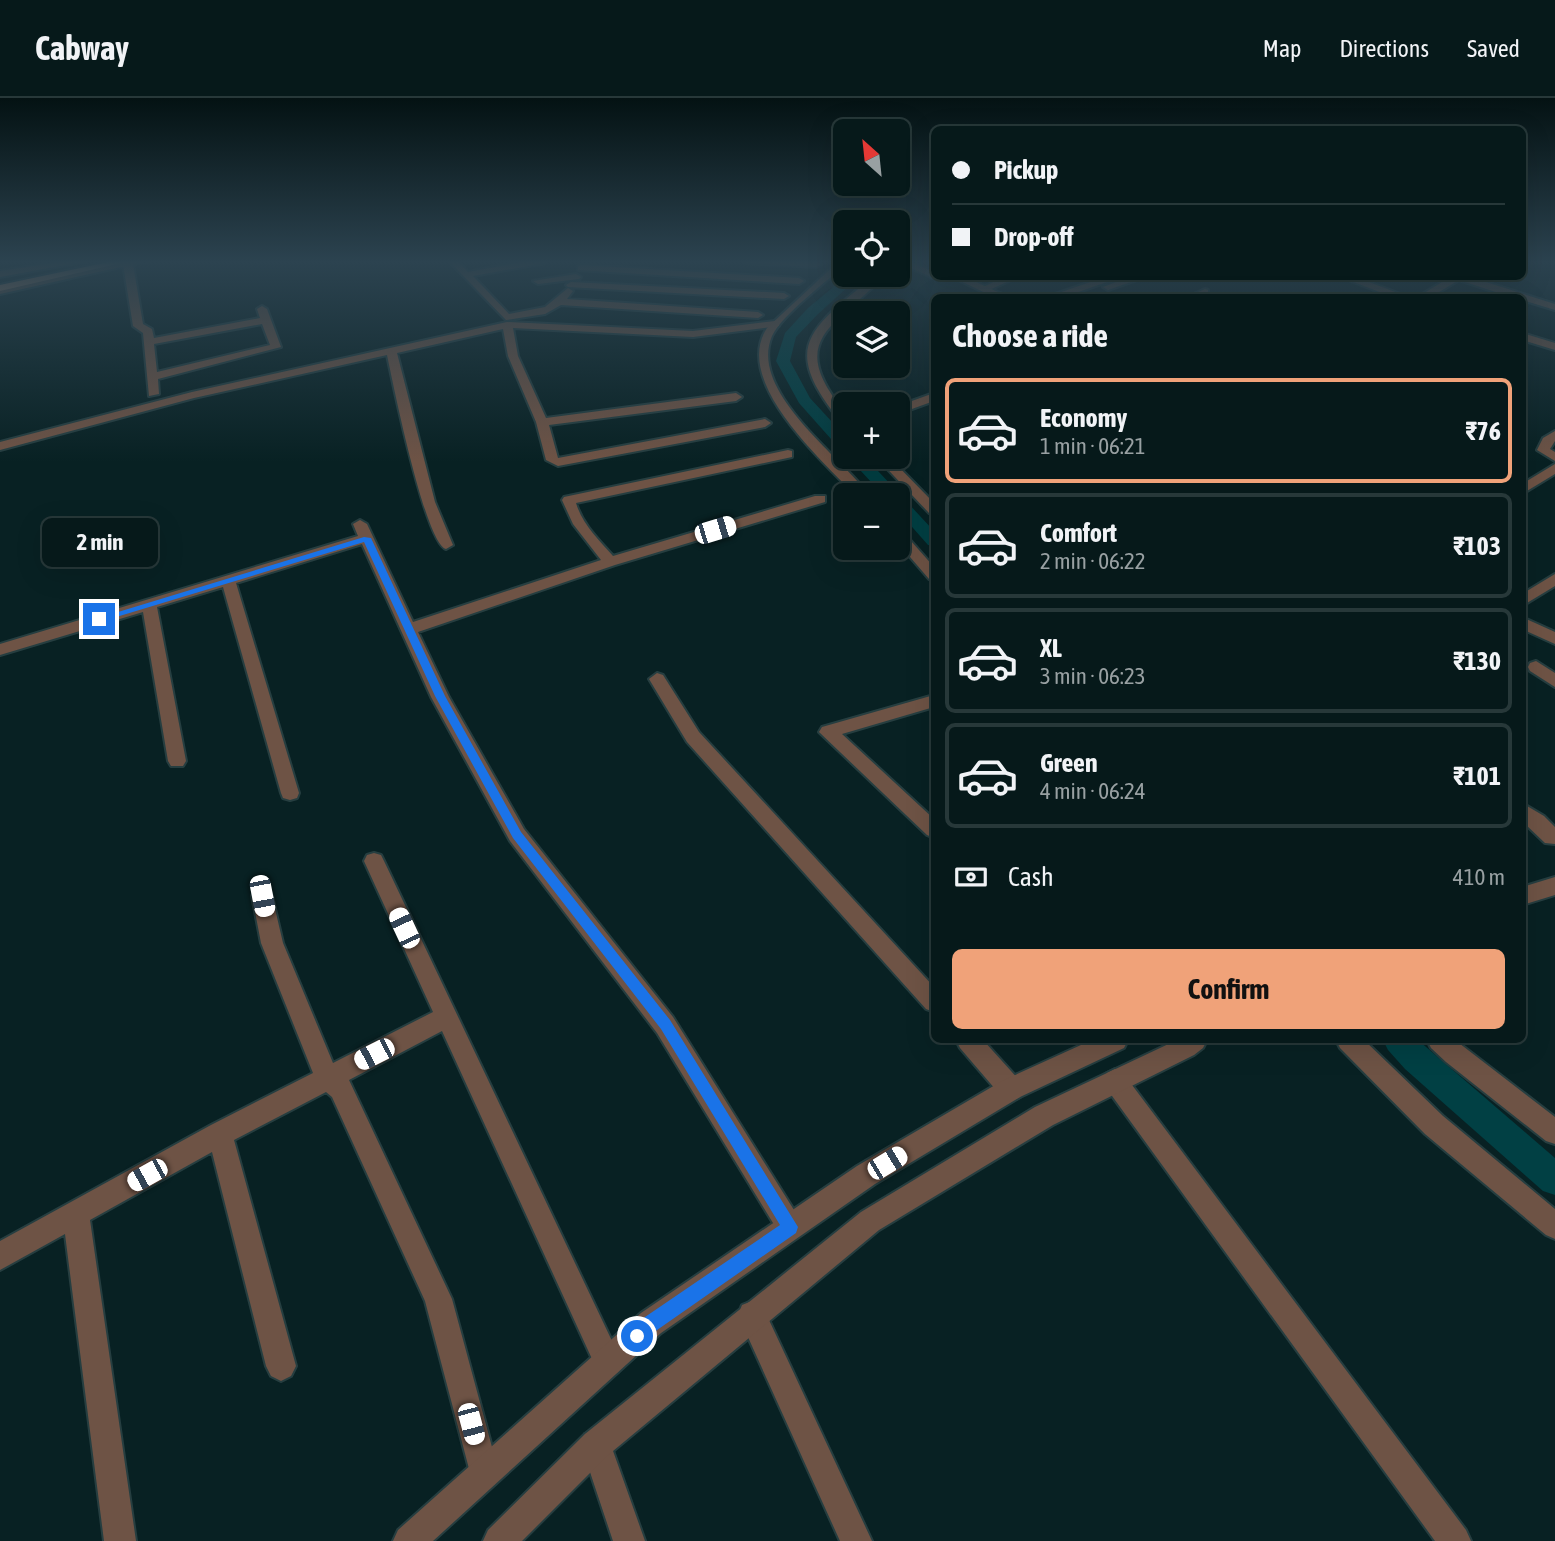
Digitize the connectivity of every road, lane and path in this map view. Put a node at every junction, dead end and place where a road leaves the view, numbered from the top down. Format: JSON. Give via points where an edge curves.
{"nodes":[{"id":1,"x":141,"y":327,"type":"edge"},
{"id":2,"x":208,"y":327,"type":"edge"},
{"id":3,"x":244,"y":327,"type":"edge"},
{"id":4,"x":269,"y":327,"type":"edge"},
{"id":5,"x":496,"y":327,"type":"edge"},
{"id":6,"x":507,"y":327,"type":"edge"},
{"id":7,"x":555,"y":327,"type":"edge"},
{"id":8,"x":748,"y":327,"type":"edge"},
{"id":9,"x":773,"y":327,"type":"edge"},
{"id":10,"x":824,"y":327,"type":"edge"},
{"id":11,"x":1526,"y":337,"type":"edge"},
{"id":12,"x":149,"y":342,"type":"junction"},
{"id":13,"x":1552,"y":344,"type":"edge"},
{"id":14,"x":213,"y":346,"type":"junction"},
{"id":15,"x":391,"y":350,"type":"junction"},
{"id":16,"x":152,"y":377,"type":"junction"},
{"id":17,"x":153,"y":394,"type":"dead end"},
{"id":18,"x":736,"y":397,"type":"dead end"},
{"id":19,"x":931,"y":398,"type":"edge"},
{"id":20,"x":833,"y":404,"type":"edge"},
{"id":21,"x":910,"y":406,"type":"edge"},
{"id":22,"x":542,"y":422,"type":"junction"},
{"id":23,"x":765,"y":422,"type":"dead end"},
{"id":24,"x":1555,"y":435,"type":"edge"},
{"id":25,"x":0,"y":446,"type":"edge"},
{"id":26,"x":788,"y":454,"type":"dead end"},
{"id":27,"x":1555,"y":457,"type":"edge"},
{"id":28,"x":1555,"y":468,"type":"edge"},
{"id":29,"x":895,"y":469,"type":"edge"},
{"id":30,"x":851,"y":483,"type":"edge"},
{"id":31,"x":1526,"y":487,"type":"edge"},
{"id":32,"x":820,"y":499,"type":"dead end"},
{"id":33,"x":931,"y":502,"type":"edge"},
{"id":34,"x":446,"y":545,"type":"dead end"},
{"id":35,"x":910,"y":549,"type":"edge"},
{"id":36,"x":611,"y":562,"type":"junction"},
{"id":37,"x":931,"y":573,"type":"edge"},
{"id":38,"x":1555,"y":579,"type":"edge"},
{"id":39,"x":228,"y":580,"type":"junction"},
{"id":40,"x":1537,"y":591,"type":"junction"},
{"id":41,"x":1526,"y":598,"type":"edge"},
{"id":42,"x":1555,"y":600,"type":"edge"},
{"id":43,"x":149,"y":604,"type":"junction"},
{"id":44,"x":1526,"y":624,"type":"edge"},
{"id":45,"x":407,"y":630,"type":"junction"},
{"id":46,"x":1555,"y":639,"type":"edge"},
{"id":47,"x":0,"y":650,"type":"edge"},
{"id":48,"x":1536,"y":667,"type":"dead end"},
{"id":49,"x":657,"y":679,"type":"dead end"},
{"id":50,"x":1555,"y":681,"type":"edge"},
{"id":51,"x":931,"y":702,"type":"edge"},
{"id":52,"x":177,"y":761,"type":"dead end"},
{"id":53,"x":290,"y":793,"type":"dead end"},
{"id":54,"x":1526,"y":813,"type":"edge"},
{"id":55,"x":931,"y":827,"type":"edge"},
{"id":56,"x":1526,"y":828,"type":"edge"},
{"id":57,"x":1553,"y":838,"type":"edge"},
{"id":58,"x":374,"y":861,"type":"dead end"},
{"id":59,"x":1555,"y":886,"type":"edge"},
{"id":60,"x":1526,"y":895,"type":"edge"},
{"id":61,"x":262,"y":896,"type":"dead end"},
{"id":62,"x":931,"y":999,"type":"edge"},
{"id":63,"x":445,"y":1018,"type":"junction"},
{"id":64,"x":971,"y":1043,"type":"edge"},
{"id":65,"x":1110,"y":1043,"type":"edge"},
{"id":66,"x":1191,"y":1043,"type":"edge"},
{"id":67,"x":1351,"y":1043,"type":"edge"},
{"id":68,"x":1442,"y":1043,"type":"edge"},
{"id":69,"x":327,"y":1078,"type":"junction"},
{"id":70,"x":1115,"y":1082,"type":"junction"},
{"id":71,"x":1011,"y":1089,"type":"junction"},
{"id":72,"x":1555,"y":1132,"type":"edge"},
{"id":73,"x":220,"y":1134,"type":"junction"},
{"id":74,"x":76,"y":1214,"type":"junction"},
{"id":75,"x":1555,"y":1226,"type":"edge"},
{"id":76,"x":790,"y":1227,"type":"junction"},
{"id":77,"x":0,"y":1256,"type":"edge"},
{"id":78,"x":752,"y":1315,"type":"junction"},
{"id":79,"x":608,"y":1362,"type":"junction"},
{"id":80,"x":281,"y":1366,"type":"dead end"},
{"id":81,"x":596,"y":1444,"type":"junction"},
{"id":82,"x":484,"y":1474,"type":"junction"},
{"id":83,"x":120,"y":1541,"type":"edge"},
{"id":84,"x":409,"y":1541,"type":"edge"},
{"id":85,"x":499,"y":1541,"type":"edge"},
{"id":86,"x":629,"y":1541,"type":"edge"},
{"id":87,"x":856,"y":1541,"type":"edge"},
{"id":88,"x":1455,"y":1541,"type":"edge"}],
"edges":[{"from":1,"to":12,"type":"street","via":[[148,331]]},
{"from":2,"to":14,"type":"street"},
{"from":3,"to":14,"type":"street"},
{"from":4,"to":14,"type":"street","via":[[276,347]]},
{"from":5,"to":15,"type":"street"},
{"from":6,"to":22,"type":"street","via":[[513,356]]},
{"from":7,"to":8,"type":"street","via":[[693,334]]},
{"from":9,"to":30,"type":"street","via":[[761,358],[769,383],[789,414]]},
{"from":10,"to":20,"type":"street","via":[[812,343],[810,362],[818,385]]},
{"from":11,"to":13,"type":"street"},
{"from":12,"to":14,"type":"street"},
{"from":12,"to":16,"type":"street"},
{"from":14,"to":16,"type":"street"},
{"from":15,"to":25,"type":"street","via":[[155,404]]},
{"from":15,"to":34,"type":"street","via":[[428,502]]},
{"from":16,"to":17,"type":"street"},
{"from":18,"to":22,"type":"street"},
{"from":19,"to":21,"type":"street"},
{"from":22,"to":23,"type":"street","via":[[552,460],[558,462]]},
{"from":24,"to":27,"type":"street","via":[[1543,450]]},
{"from":26,"to":36,"type":"street","via":[[569,500]]},
{"from":28,"to":31,"type":"street"},
{"from":29,"to":33,"type":"street"},
{"from":32,"to":36,"type":"street"},
{"from":35,"to":37,"type":"street"},
{"from":36,"to":45,"type":"street"},
{"from":38,"to":40,"type":"street"},
{"from":39,"to":43,"type":"street"},
{"from":39,"to":45,"type":"street","via":[[364,531]]},
{"from":39,"to":53,"type":"street"},
{"from":40,"to":41,"type":"street"},
{"from":40,"to":42,"type":"street"},
{"from":43,"to":47,"type":"street"},
{"from":43,"to":52,"type":"street"},
{"from":44,"to":46,"type":"street"},
{"from":45,"to":76,"type":"street","via":[[517,835],[665,1024]]},
{"from":48,"to":50,"type":"street"},
{"from":49,"to":62,"type":"street","via":[[692,737]]},
{"from":51,"to":55,"type":"street","via":[[828,732]]},
{"from":54,"to":57,"type":"street"},
{"from":56,"to":57,"type":"street"},
{"from":58,"to":63,"type":"street"},
{"from":59,"to":60,"type":"street"},
{"from":61,"to":69,"type":"street","via":[[272,943]]},
{"from":63,"to":69,"type":"street"},
{"from":63,"to":79,"type":"street"},
{"from":64,"to":71,"type":"street"},
{"from":65,"to":71,"type":"street"},
{"from":66,"to":70,"type":"street"},
{"from":67,"to":75,"type":"street","via":[[1434,1125]]},
{"from":68,"to":72,"type":"street"},
{"from":69,"to":73,"type":"street"},
{"from":69,"to":82,"type":"street","via":[[341,1089],[438,1299]]},
{"from":70,"to":78,"type":"street","via":[[1044,1116],[870,1220]]},
{"from":70,"to":88,"type":"street"},
{"from":71,"to":76,"type":"street","via":[[866,1175]]},
{"from":73,"to":74,"type":"street"},
{"from":73,"to":80,"type":"street"},
{"from":74,"to":77,"type":"street"},
{"from":74,"to":83,"type":"street"},
{"from":76,"to":79,"type":"street","via":[[651,1322]]},
{"from":78,"to":81,"type":"street"},
{"from":78,"to":87,"type":"street"},
{"from":79,"to":82,"type":"street"},
{"from":81,"to":85,"type":"street"},
{"from":81,"to":86,"type":"street"},
{"from":82,"to":84,"type":"street"}]}
